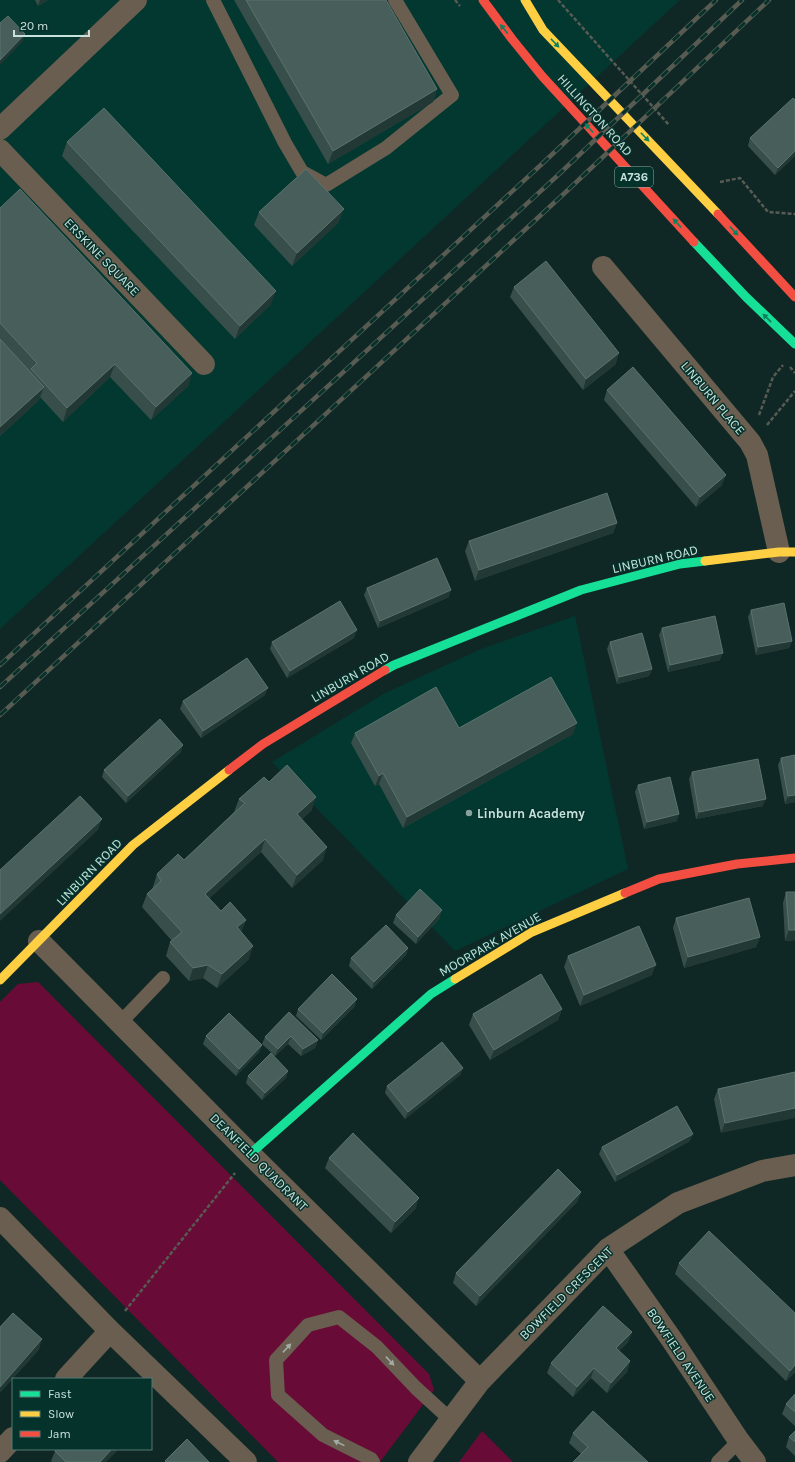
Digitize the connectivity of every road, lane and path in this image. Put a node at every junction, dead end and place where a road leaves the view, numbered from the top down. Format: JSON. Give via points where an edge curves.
{"nodes":[{"id":1,"x":136,"y":0,"type":"edge"},
{"id":2,"x":213,"y":0,"type":"edge"},
{"id":3,"x":395,"y":0,"type":"edge"},
{"id":4,"x":482,"y":0,"type":"edge"},
{"id":5,"x":525,"y":0,"type":"edge"},
{"id":6,"x":558,"y":0,"type":"edge"},
{"id":7,"x":0,"y":129,"type":"edge"},
{"id":8,"x":673,"y":129,"type":"dead end"},
{"id":9,"x":0,"y":150,"type":"edge"},
{"id":10,"x":715,"y":176,"type":"dead end"},
{"id":11,"x":720,"y":182,"type":"junction"},
{"id":12,"x":725,"y":187,"type":"dead end"},
{"id":13,"x":795,"y":214,"type":"edge"},
{"id":14,"x":603,"y":267,"type":"dead end"},
{"id":15,"x":795,"y":297,"type":"edge"},
{"id":16,"x":795,"y":344,"type":"edge"},
{"id":17,"x":785,"y":362,"type":"dead end"},
{"id":18,"x":204,"y":364,"type":"dead end"},
{"id":19,"x":795,"y":391,"type":"edge"},
{"id":20,"x":750,"y":442,"type":"junction"},
{"id":21,"x":787,"y":552,"type":"edge"},
{"id":22,"x":795,"y":858,"type":"edge"},
{"id":23,"x":40,"y":942,"type":"junction"},
{"id":24,"x":163,"y":978,"type":"dead end"},
{"id":25,"x":0,"y":980,"type":"edge"},
{"id":26,"x":120,"y":1023,"type":"junction"},
{"id":27,"x":250,"y":1154,"type":"junction"},
{"id":28,"x":795,"y":1165,"type":"edge"},
{"id":29,"x":0,"y":1218,"type":"edge"},
{"id":30,"x":608,"y":1249,"type":"junction"},
{"id":31,"x":110,"y":1331,"type":"junction"},
{"id":32,"x":67,"y":1378,"type":"edge"},
{"id":33,"x":480,"y":1381,"type":"junction"},
{"id":34,"x":451,"y":1420,"type":"junction"},
{"id":35,"x":12,"y":1439,"type":"edge"},
{"id":36,"x":739,"y":1441,"type":"junction"},
{"id":37,"x":0,"y":1452,"type":"edge"},
{"id":38,"x":246,"y":1462,"type":"edge"},
{"id":39,"x":373,"y":1462,"type":"edge"},
{"id":40,"x":419,"y":1462,"type":"edge"},
{"id":41,"x":718,"y":1462,"type":"edge"},
{"id":42,"x":755,"y":1462,"type":"edge"}],
"edges":[{"from":1,"to":7,"type":"street"},
{"from":2,"to":3,"type":"lane","via":[[302,172],[326,185],[386,148],[452,95]]},
{"from":16,"to":4,"type":"street","name":"HILLINGTON ROAD","number":"A736","one_way":true,"via":[[661,207],[536,69]]},
{"from":5,"to":15,"type":"street","name":"HILLINGTON ROAD","number":"A736","one_way":true,"via":[[543,30]]},
{"from":6,"to":8,"type":"path"},
{"from":9,"to":18,"type":"street","name":"ERSKINE SQUARE"},
{"from":10,"to":11,"type":"path"},
{"from":11,"to":12,"type":"path"},
{"from":11,"to":13,"type":"path","via":[[740,178],[768,212]]},
{"from":14,"to":20,"type":"street","name":"LINBURN PLACE"},
{"from":17,"to":20,"type":"path","via":[[773,376]]},
{"from":19,"to":20,"type":"path"},
{"from":20,"to":21,"type":"street","name":"LINBURN PLACE","via":[[757,455]]},
{"from":21,"to":23,"type":"street","name":"LINBURN ROAD","via":[[680,564],[581,590],[394,665],[263,744],[139,840]]},
{"from":22,"to":27,"type":"street","name":"MOORPARK AVENUE","via":[[737,864],[659,879],[532,932],[431,994]]},
{"from":23,"to":25,"type":"street","name":"LINBURN ROAD"},
{"from":23,"to":26,"type":"street","name":"DEANFIELD QUADRANT"},
{"from":24,"to":26,"type":"lane"},
{"from":26,"to":27,"type":"street","name":"DEANFIELD QUADRANT"},
{"from":27,"to":31,"type":"path"},
{"from":27,"to":33,"type":"street","name":"DEANFIELD QUADRANT"},
{"from":28,"to":30,"type":"street","name":"BOWFIELD CRESCENT","via":[[762,1171],[678,1203]]},
{"from":29,"to":31,"type":"street"},
{"from":30,"to":33,"type":"street","name":"BOWFIELD CRESCENT"},
{"from":30,"to":36,"type":"street","name":"BOWFIELD AVENUE"},
{"from":31,"to":32,"type":"street"},
{"from":31,"to":38,"type":"street"},
{"from":33,"to":34,"type":"street","name":"BOWFIELD CRESCENT"},
{"from":39,"to":34,"type":"lane","one_way":true,"via":[[323,1435],[278,1395],[276,1360],[308,1325],[339,1318],[377,1347]]},
{"from":34,"to":40,"type":"street","name":"BOWFIELD CRESCENT"},
{"from":35,"to":37,"type":"street"},
{"from":36,"to":41,"type":"lane"},
{"from":36,"to":42,"type":"street","name":"BOWFIELD AVENUE"}]}
